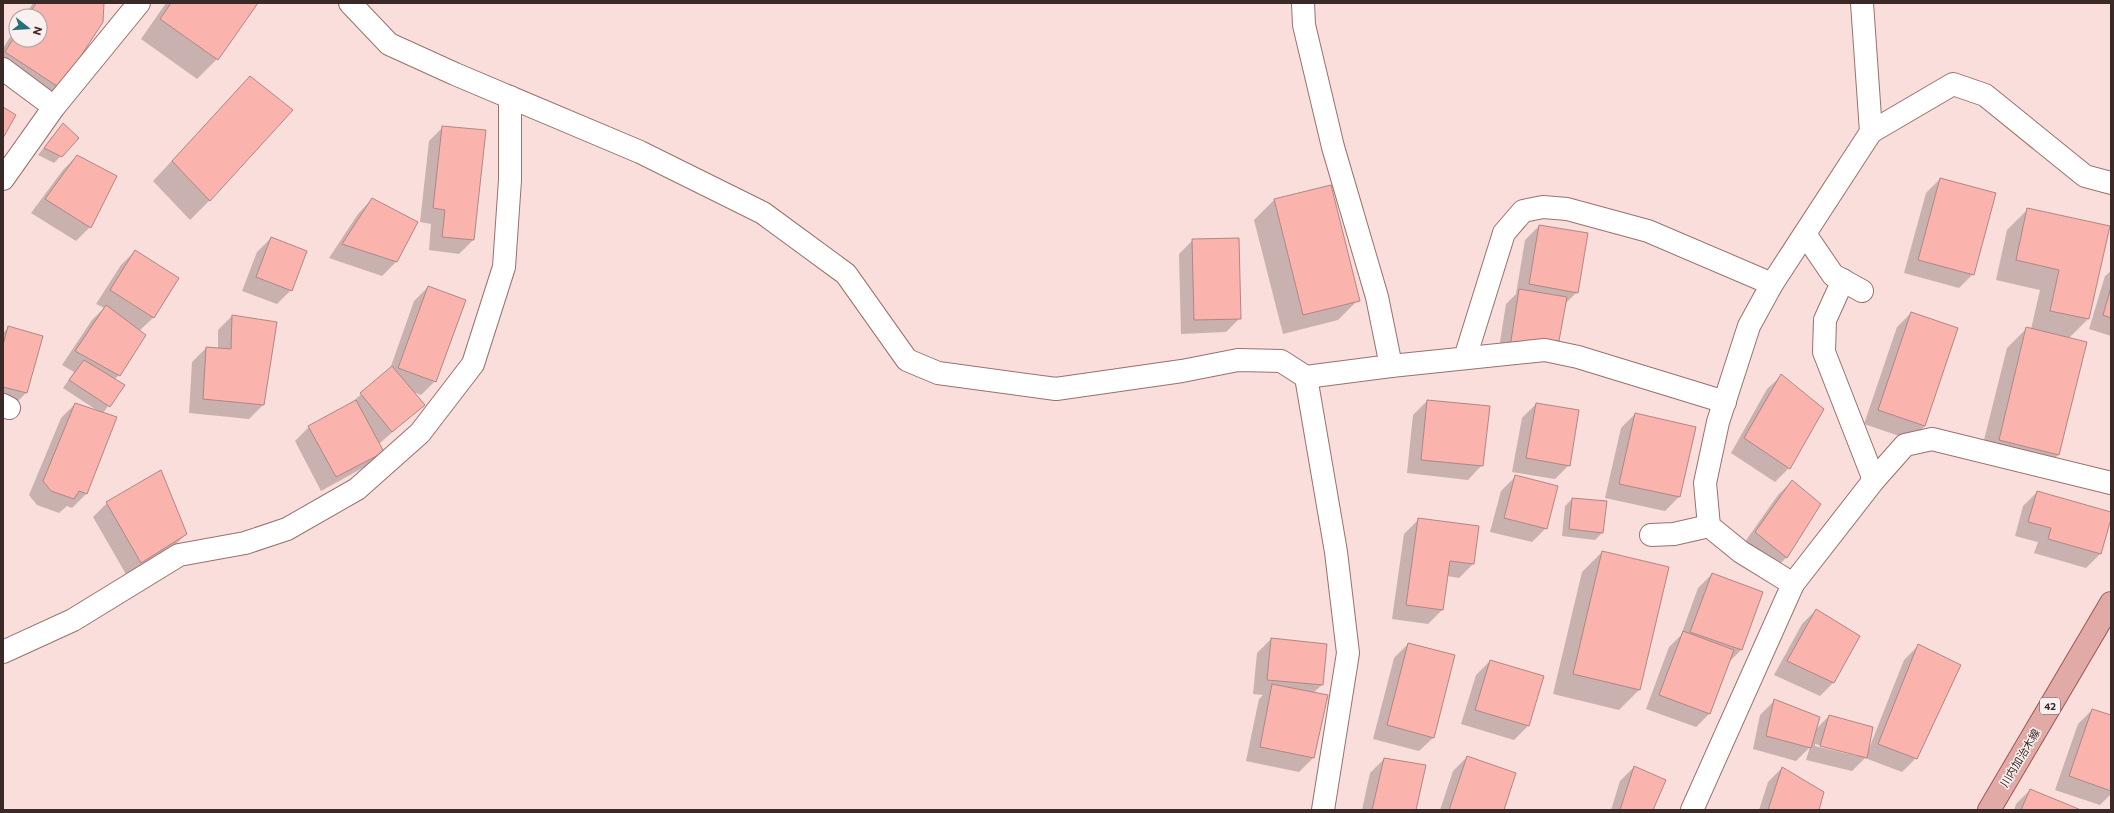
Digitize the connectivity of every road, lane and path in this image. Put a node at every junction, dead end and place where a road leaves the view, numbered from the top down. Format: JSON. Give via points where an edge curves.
{"nodes":[{"id":1,"x":139,"y":3,"type":"edge"},
{"id":2,"x":350,"y":3,"type":"edge"},
{"id":3,"x":1303,"y":3,"type":"edge"},
{"id":4,"x":1862,"y":3,"type":"edge"},
{"id":5,"x":3,"y":70,"type":"edge"},
{"id":6,"x":510,"y":97,"type":"junction"},
{"id":7,"x":54,"y":107,"type":"junction"},
{"id":8,"x":1871,"y":132,"type":"junction"},
{"id":9,"x":3,"y":179,"type":"edge"},
{"id":10,"x":2111,"y":183,"type":"edge"},
{"id":11,"x":1805,"y":234,"type":"junction"},
{"id":12,"x":1843,"y":280,"type":"junction"},
{"id":13,"x":1772,"y":284,"type":"junction"},
{"id":14,"x":1862,"y":291,"type":"dead end"},
{"id":15,"x":1465,"y":358,"type":"junction"},
{"id":16,"x":1391,"y":366,"type":"junction"},
{"id":17,"x":1306,"y":377,"type":"junction"},
{"id":18,"x":1725,"y":402,"type":"junction"},
{"id":19,"x":1874,"y":480,"type":"junction"},
{"id":20,"x":2111,"y":483,"type":"edge"},
{"id":21,"x":1709,"y":526,"type":"junction"},
{"id":22,"x":1651,"y":535,"type":"dead end"},
{"id":23,"x":1793,"y":584,"type":"junction"},
{"id":24,"x":2111,"y":603,"type":"edge"},
{"id":25,"x":3,"y":652,"type":"edge"},
{"id":26,"x":1329,"y":808,"type":"edge"},
{"id":27,"x":1692,"y":810,"type":"edge"},
{"id":28,"x":1989,"y":810,"type":"edge"}],
"edges":[{"from":1,"to":7,"type":"street"},
{"from":2,"to":6,"type":"street","via":[[389,44]]},
{"from":3,"to":16,"type":"street","via":[[1304,25],[1331,140],[1377,297]]},
{"from":4,"to":8,"type":"street"},
{"from":5,"to":7,"type":"street"},
{"from":6,"to":17,"type":"street","via":[[640,152],[763,213],[846,274],[907,360],[938,373],[1056,389],[1182,371],[1238,360],[1280,362]]},
{"from":6,"to":25,"type":"street","via":[[510,180],[504,267],[473,364],[420,433],[357,490],[287,529],[245,543],[179,555],[73,620]]},
{"from":7,"to":9,"type":"street"},
{"from":8,"to":10,"type":"street","via":[[1953,84],[1985,95],[2085,176]]},
{"from":8,"to":11,"type":"street"},
{"from":11,"to":12,"type":"street","via":[[1833,274]]},
{"from":11,"to":13,"type":"street"},
{"from":12,"to":14,"type":"street"},
{"from":12,"to":19,"type":"street","via":[[1825,320],[1824,352]]},
{"from":13,"to":15,"type":"street","via":[[1648,231],[1544,206],[1523,211],[1504,233]]},
{"from":13,"to":18,"type":"street","via":[[1749,326]]},
{"from":15,"to":16,"type":"street"},
{"from":15,"to":18,"type":"street","via":[[1545,350],[1578,357]]},
{"from":16,"to":17,"type":"street"},
{"from":17,"to":26,"type":"street","via":[[1336,552],[1348,653]]},
{"from":18,"to":21,"type":"street","via":[[1718,422],[1705,483]]},
{"from":19,"to":20,"type":"street","via":[[1905,445],[1932,439]]},
{"from":19,"to":23,"type":"street"},
{"from":21,"to":22,"type":"street","via":[[1674,534]]},
{"from":21,"to":23,"type":"street","via":[[1741,552]]},
{"from":23,"to":27,"type":"street"},
{"from":24,"to":28,"type":"main road","name":"川内加治木線","number":"42"}]}
